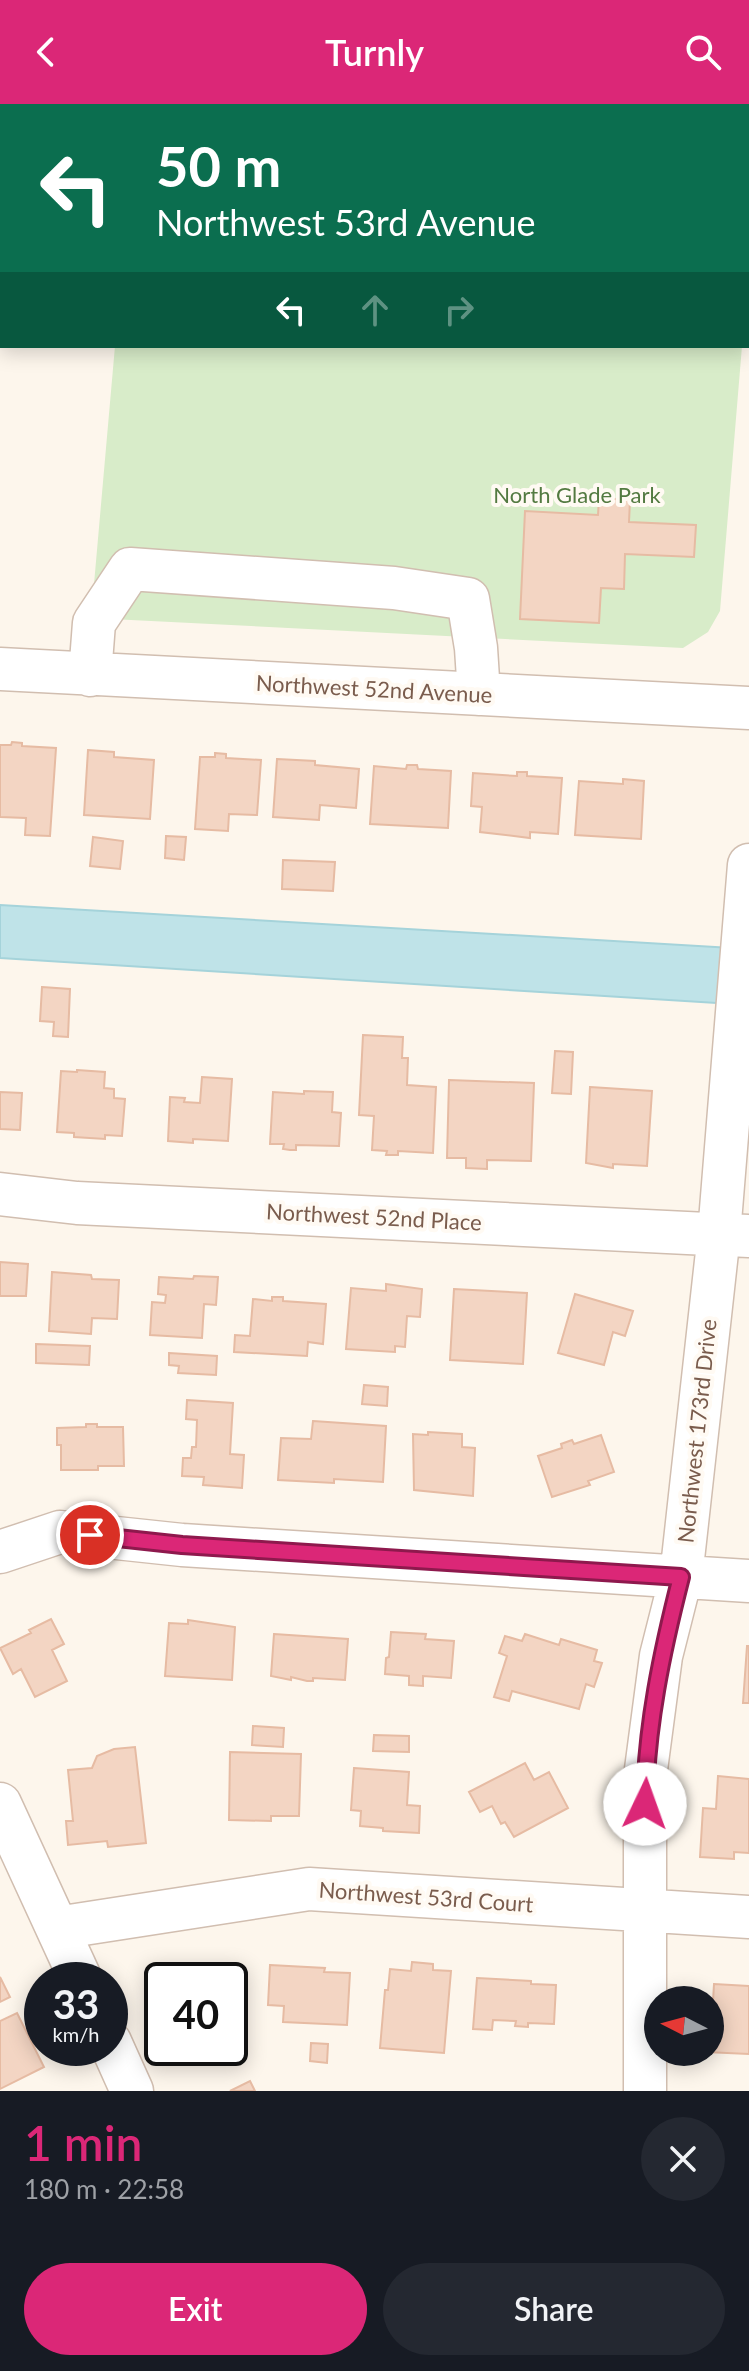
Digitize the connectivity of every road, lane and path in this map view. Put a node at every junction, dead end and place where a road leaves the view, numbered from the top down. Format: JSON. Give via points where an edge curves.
{"nodes":[{"id":1,"x":0,"y":669,"type":"edge"},
{"id":2,"x":90,"y":675,"type":"junction"},
{"id":3,"x":479,"y":694,"type":"junction"},
{"id":4,"x":749,"y":708,"type":"edge"},
{"id":5,"x":749,"y":865,"type":"edge"},
{"id":6,"x":0,"y":1194,"type":"edge"},
{"id":7,"x":734,"y":1235,"type":"edge"},
{"id":8,"x":0,"y":1552,"type":"edge"},
{"id":9,"x":681,"y":1577,"type":"junction"},
{"id":10,"x":749,"y":1581,"type":"edge"},
{"id":11,"x":0,"y":1804,"type":"edge"},
{"id":12,"x":644,"y":1911,"type":"junction"},
{"id":13,"x":749,"y":1917,"type":"edge"},
{"id":14,"x":57,"y":1928,"type":"junction"},
{"id":15,"x":73,"y":1962,"type":"edge"},
{"id":16,"x":121,"y":2066,"type":"edge"},
{"id":17,"x":132,"y":2091,"type":"edge"},
{"id":18,"x":645,"y":2091,"type":"edge"}],
"edges":[{"from":1,"to":2,"type":"street","name":"Northwest 52nd Avenue"},
{"from":2,"to":3,"type":"street","name":"Northwest 52nd Avenue"},
{"from":2,"to":3,"type":"street","via":[[94,623],[130,569],[394,588],[468,599]]},
{"from":3,"to":4,"type":"street","name":"Northwest 52nd Avenue"},
{"from":5,"to":7,"type":"street","name":"Northwest 173rd Drive","via":[[736,1023]]},
{"from":6,"to":7,"type":"street","name":"Northwest 52nd Place","via":[[77,1203]]},
{"from":7,"to":9,"type":"street","name":"Northwest 173rd Drive"},
{"from":8,"to":9,"type":"street","via":[[60,1532],[182,1545]]},
{"from":9,"to":10,"type":"street"},
{"from":9,"to":12,"type":"street","name":"Northwest 173rd Drive","via":[[661,1656],[645,1777]]},
{"from":11,"to":14,"type":"street"},
{"from":12,"to":13,"type":"street","name":"Northwest 53rd Court"},
{"from":12,"to":14,"type":"street","name":"Northwest 53rd Court","via":[[309,1889]]},
{"from":12,"to":18,"type":"street","name":"Northwest 173rd Drive"},
{"from":14,"to":15,"type":"street"},
{"from":16,"to":17,"type":"street"}]}
